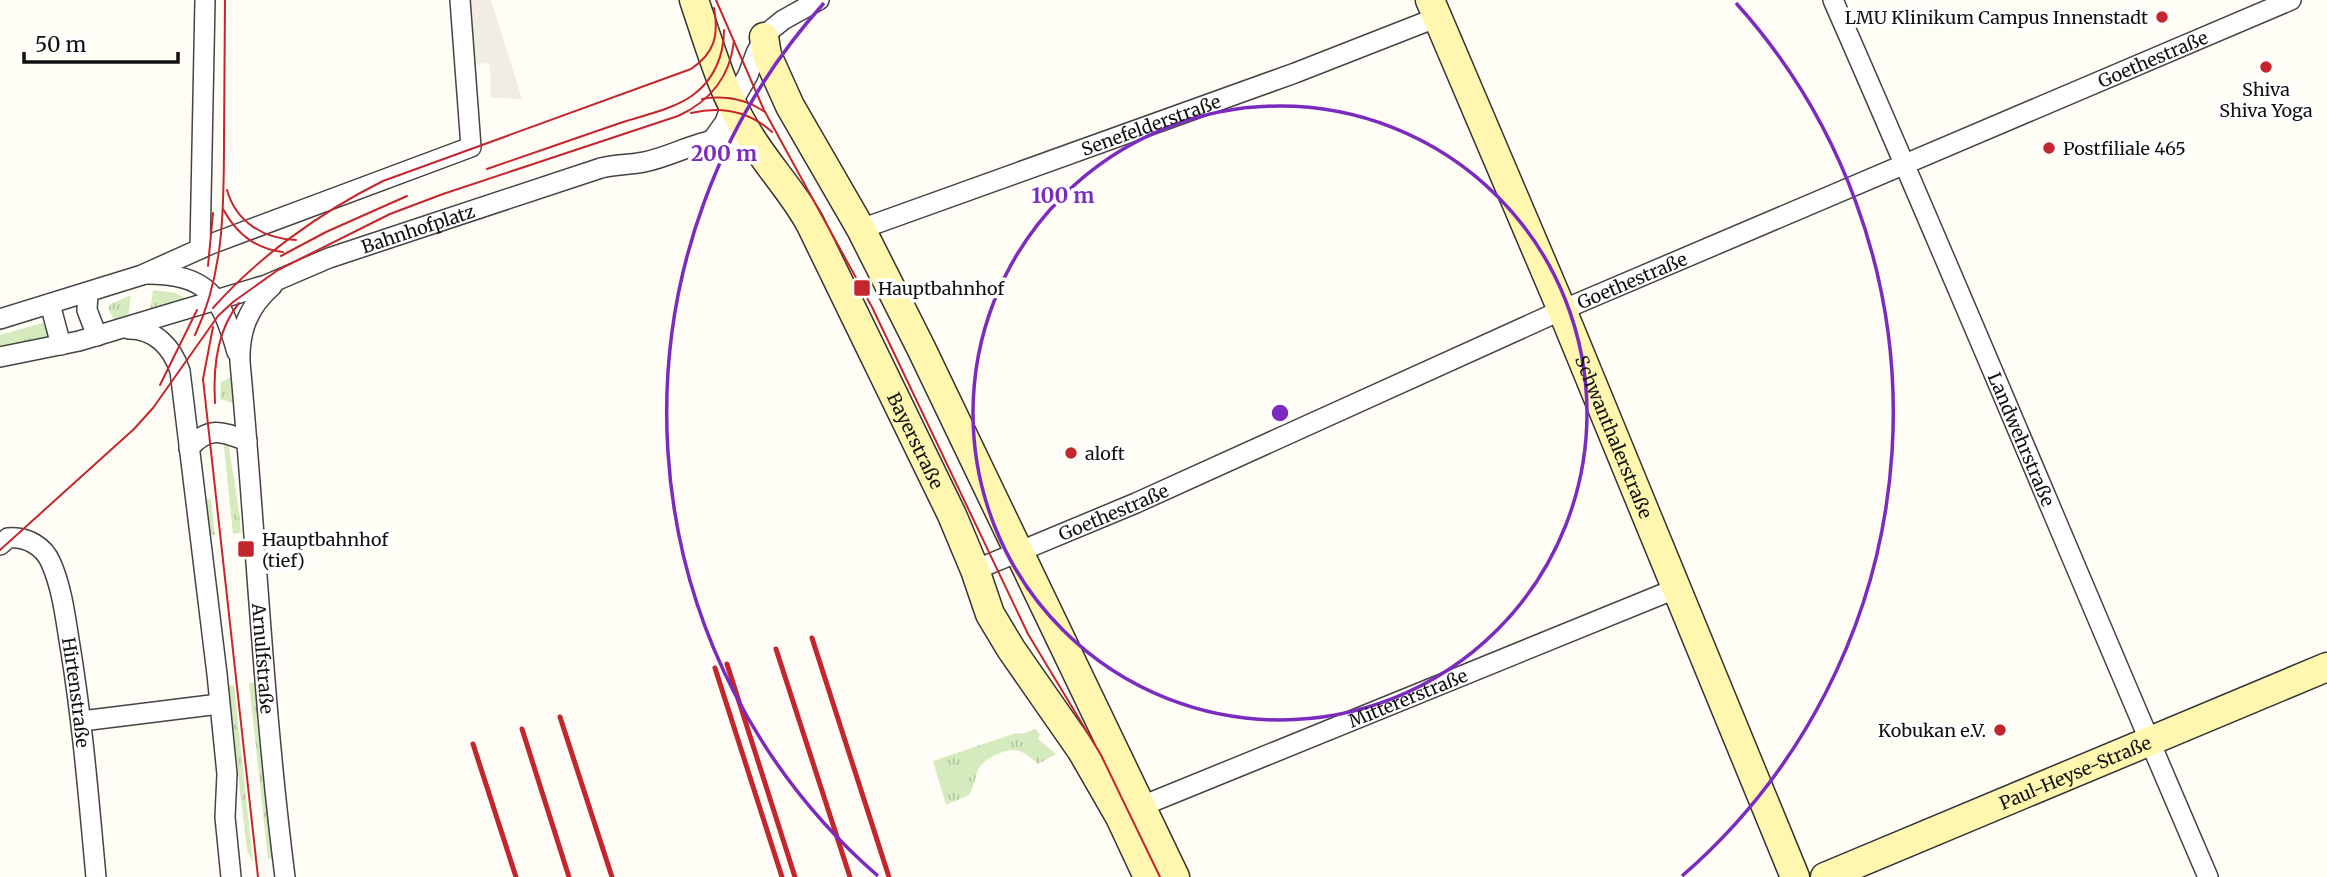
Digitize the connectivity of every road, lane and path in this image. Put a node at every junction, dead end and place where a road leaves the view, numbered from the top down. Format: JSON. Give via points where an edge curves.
{"nodes":[{"id":1,"x":205,"y":0,"type":"edge"},
{"id":2,"x":460,"y":0,"type":"edge"},
{"id":3,"x":694,"y":0,"type":"edge"},
{"id":4,"x":818,"y":0,"type":"edge"},
{"id":5,"x":1833,"y":0,"type":"edge"},
{"id":6,"x":2291,"y":0,"type":"edge"},
{"id":7,"x":1434,"y":8,"type":"edge"},
{"id":8,"x":764,"y":37,"type":"junction"},
{"id":9,"x":732,"y":103,"type":"junction"},
{"id":10,"x":713,"y":139,"type":"junction"},
{"id":11,"x":754,"y":144,"type":"junction"},
{"id":12,"x":1905,"y":163,"type":"junction"},
{"id":13,"x":861,"y":229,"type":"junction"},
{"id":14,"x":200,"y":249,"type":"junction"},
{"id":15,"x":142,"y":275,"type":"junction"},
{"id":16,"x":278,"y":281,"type":"junction"},
{"id":17,"x":88,"y":293,"type":"junction"},
{"id":18,"x":217,"y":300,"type":"junction"},
{"id":19,"x":50,"y":304,"type":"junction"},
{"id":20,"x":1562,"y":310,"type":"junction"},
{"id":21,"x":0,"y":318,"type":"edge"},
{"id":22,"x":125,"y":329,"type":"junction"},
{"id":23,"x":97,"y":336,"type":"junction"},
{"id":24,"x":61,"y":345,"type":"junction"},
{"id":25,"x":0,"y":357,"type":"edge"},
{"id":26,"x":240,"y":362,"type":"junction"},
{"id":27,"x":247,"y":441,"type":"junction"},
{"id":28,"x":189,"y":448,"type":"junction"},
{"id":29,"x":4,"y":541,"type":"edge"},
{"id":30,"x":1019,"y":550,"type":"junction"},
{"id":31,"x":975,"y":569,"type":"junction"},
{"id":32,"x":1675,"y":589,"type":"junction"},
{"id":33,"x":2327,"y":667,"type":"edge"},
{"id":34,"x":219,"y":704,"type":"junction"},
{"id":35,"x":82,"y":721,"type":"junction"},
{"id":36,"x":2149,"y":741,"type":"junction"},
{"id":37,"x":1142,"y":806,"type":"junction"},
{"id":38,"x":96,"y":877,"type":"edge"},
{"id":39,"x":231,"y":877,"type":"edge"},
{"id":40,"x":285,"y":877,"type":"edge"},
{"id":41,"x":1148,"y":877,"type":"edge"},
{"id":42,"x":1175,"y":877,"type":"edge"},
{"id":43,"x":1795,"y":877,"type":"edge"},
{"id":44,"x":1825,"y":877,"type":"edge"},
{"id":45,"x":2208,"y":877,"type":"edge"}],
"edges":[{"from":1,"to":14,"type":"street"},
{"from":2,"to":14,"type":"street","via":[[471,147]]},
{"from":3,"to":9,"type":"street","name":"Bayerstraße"},
{"from":4,"to":8,"type":"street"},
{"from":5,"to":12,"type":"street","name":"Landwehrstraße"},
{"from":6,"to":12,"type":"street","name":"Goethestraße"},
{"from":7,"to":13,"type":"street","name":"Senefelderstraße","via":[[1295,74]]},
{"from":7,"to":20,"type":"street","name":"Schwanthalerstraße"},
{"from":8,"to":9,"type":"street"},
{"from":8,"to":13,"type":"street","via":[[767,55],[790,106]]},
{"from":9,"to":10,"type":"street"},
{"from":9,"to":11,"type":"street","name":"Bayerstraße"},
{"from":10,"to":11,"type":"street","name":"Bahnhofplatz","via":[[735,138]]},
{"from":10,"to":16,"type":"street","name":"Bahnhofplatz","via":[[646,162],[578,175],[329,258]]},
{"from":11,"to":31,"type":"street","name":"Bayerstraße","via":[[810,223]]},
{"from":12,"to":20,"type":"street","name":"Goethestraße"},
{"from":12,"to":36,"type":"street","name":"Landwehrstraße"},
{"from":13,"to":30,"type":"street"},
{"from":14,"to":15,"type":"street"},
{"from":15,"to":17,"type":"street"},
{"from":15,"to":18,"type":"street","via":[[197,283]]},
{"from":16,"to":18,"type":"street","name":"Bahnhofplatz"},
{"from":16,"to":26,"type":"street","name":"Arnulfstraße","via":[[247,317]]},
{"from":17,"to":19,"type":"street"},
{"from":17,"to":23,"type":"street","via":[[87,310]]},
{"from":18,"to":22,"type":"street","name":"Bahnhofplatz"},
{"from":18,"to":26,"type":"street","name":"Arnulfstraße"},
{"from":19,"to":21,"type":"street"},
{"from":19,"to":24,"type":"street"},
{"from":20,"to":30,"type":"street","name":"Goethestraße","via":[[1136,503]]},
{"from":20,"to":32,"type":"street","name":"Schwanthalerstraße"},
{"from":22,"to":23,"type":"street","name":"Bahnhofplatz"},
{"from":22,"to":28,"type":"street","via":[[152,334],[176,359]]},
{"from":23,"to":24,"type":"street","name":"Bahnhofplatz"},
{"from":24,"to":25,"type":"street","name":"Bahnhofplatz"},
{"from":26,"to":27,"type":"street","name":"Arnulfstraße"},
{"from":27,"to":28,"type":"street","via":[[208,433]]},
{"from":27,"to":40,"type":"street","name":"Arnulfstraße","via":[[262,668]]},
{"from":28,"to":34,"type":"street"},
{"from":29,"to":35,"type":"street","name":"Hirtenstraße","via":[[33,543],[51,562],[65,612]]},
{"from":30,"to":31,"type":"street","name":"Goethestraße"},
{"from":30,"to":37,"type":"street"},
{"from":31,"to":41,"type":"street","name":"Bayerstraße","via":[[999,631],[1082,751]]},
{"from":32,"to":37,"type":"street","name":"Mittererstraße"},
{"from":32,"to":43,"type":"street","name":"Schwanthalerstraße"},
{"from":33,"to":36,"type":"street","name":"Paul-Heyse-Straße"},
{"from":34,"to":35,"type":"street"},
{"from":34,"to":39,"type":"street"},
{"from":35,"to":38,"type":"street","name":"Hirtenstraße"},
{"from":36,"to":44,"type":"street","name":"Paul-Heyse-Straße"},
{"from":36,"to":45,"type":"street","name":"Landwehrstraße"},
{"from":37,"to":42,"type":"street"}]}
